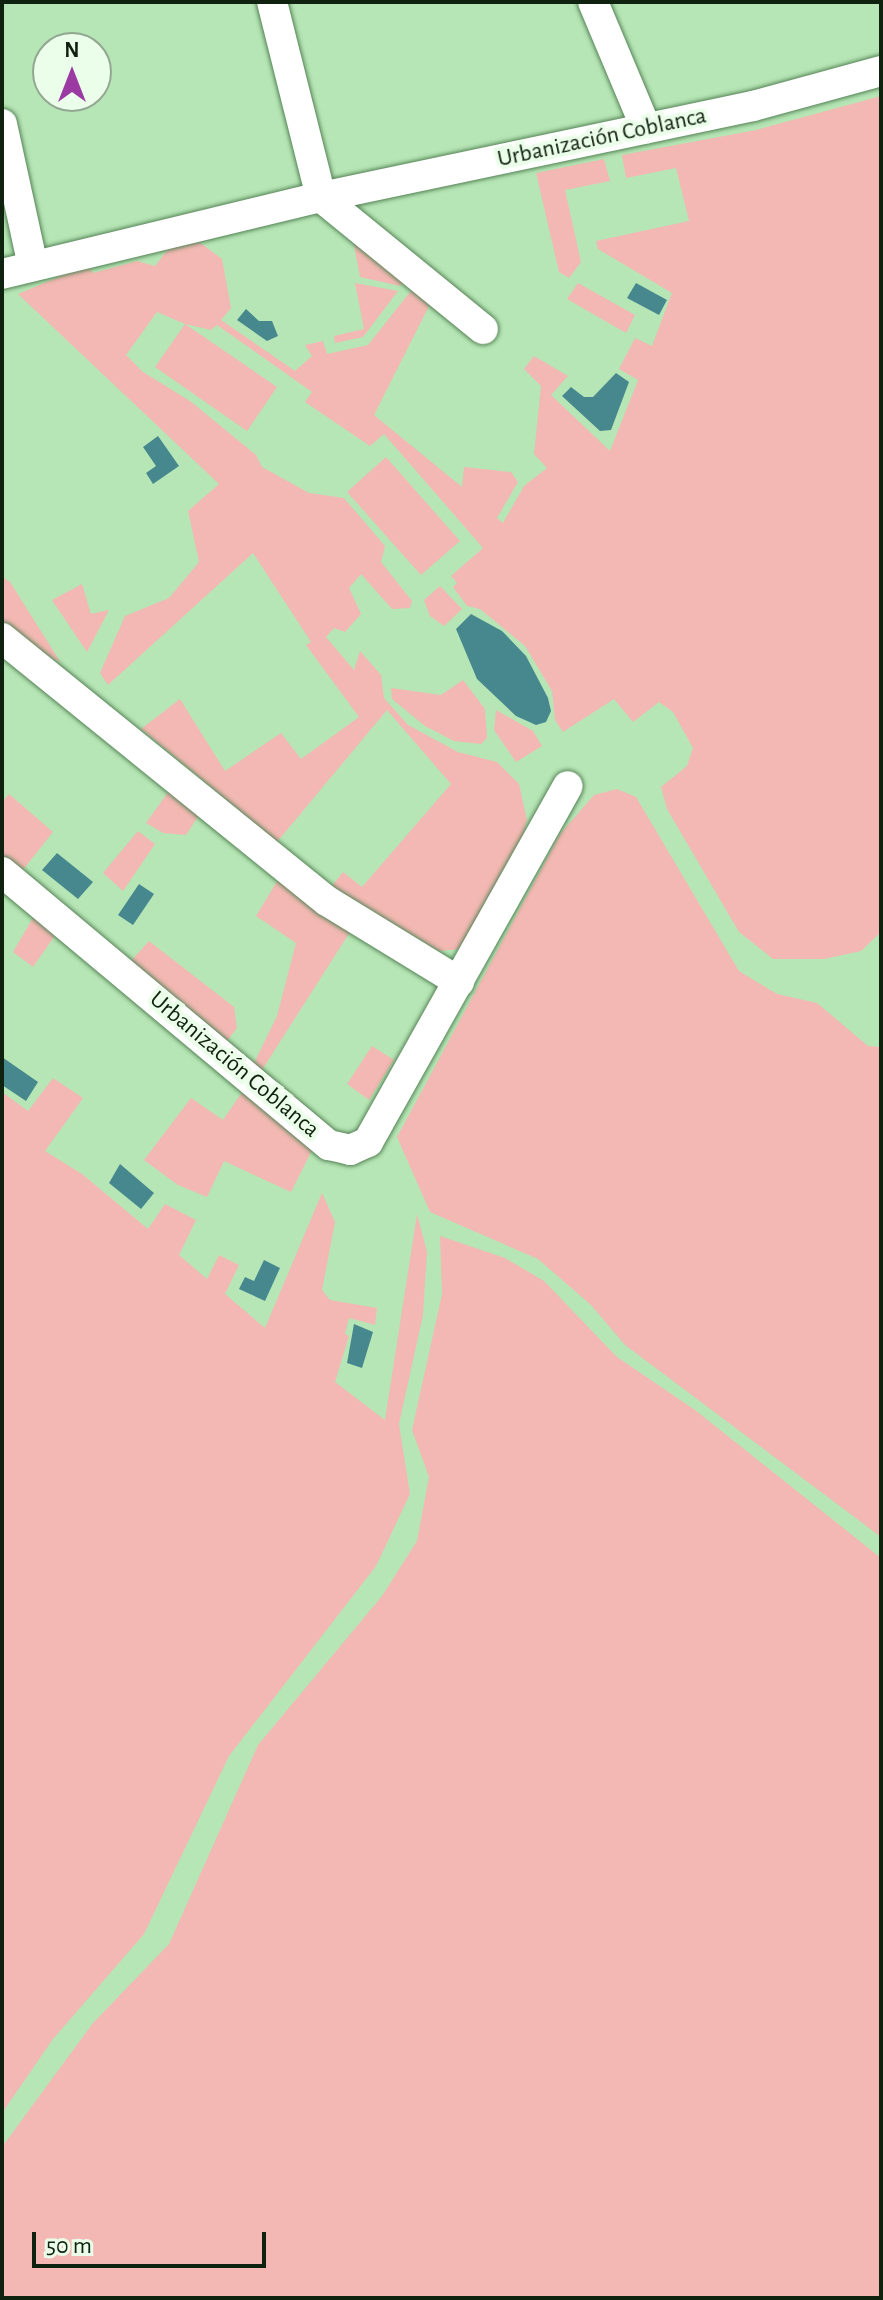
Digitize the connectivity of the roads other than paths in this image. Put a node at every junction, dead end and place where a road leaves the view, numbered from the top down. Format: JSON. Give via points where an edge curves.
{"nodes":[{"id":1,"x":272,"y":2,"type":"edge"},
{"id":2,"x":593,"y":2,"type":"edge"},
{"id":3,"x":881,"y":71,"type":"edge"},
{"id":4,"x":2,"y":124,"type":"edge"},
{"id":5,"x":646,"y":128,"type":"junction"},
{"id":6,"x":321,"y":197,"type":"junction"},
{"id":7,"x":33,"y":266,"type":"junction"},
{"id":8,"x":2,"y":274,"type":"edge"},
{"id":9,"x":483,"y":329,"type":"dead end"},
{"id":10,"x":2,"y":638,"type":"edge"},
{"id":11,"x":568,"y":786,"type":"dead end"},
{"id":12,"x":2,"y":872,"type":"edge"},
{"id":13,"x":459,"y":982,"type":"junction"}],
"edges":[{"from":1,"to":6,"type":"street"},
{"from":2,"to":5,"type":"street"},
{"from":3,"to":5,"type":"street","name":"Urbanización Coblanca"},
{"from":4,"to":7,"type":"street"},
{"from":5,"to":6,"type":"street","name":"Urbanización Coblanca"},
{"from":6,"to":7,"type":"street","name":"Urbanización Coblanca"},
{"from":6,"to":9,"type":"street"},
{"from":7,"to":8,"type":"street","name":"Urbanización Coblanca"},
{"from":10,"to":13,"type":"street","via":[[327,901]]},
{"from":11,"to":13,"type":"street","name":"Urbanización Coblanca"},
{"from":12,"to":13,"type":"street","name":"Urbanización Coblanca","via":[[329,1145],[350,1150],[368,1142]]}]}
